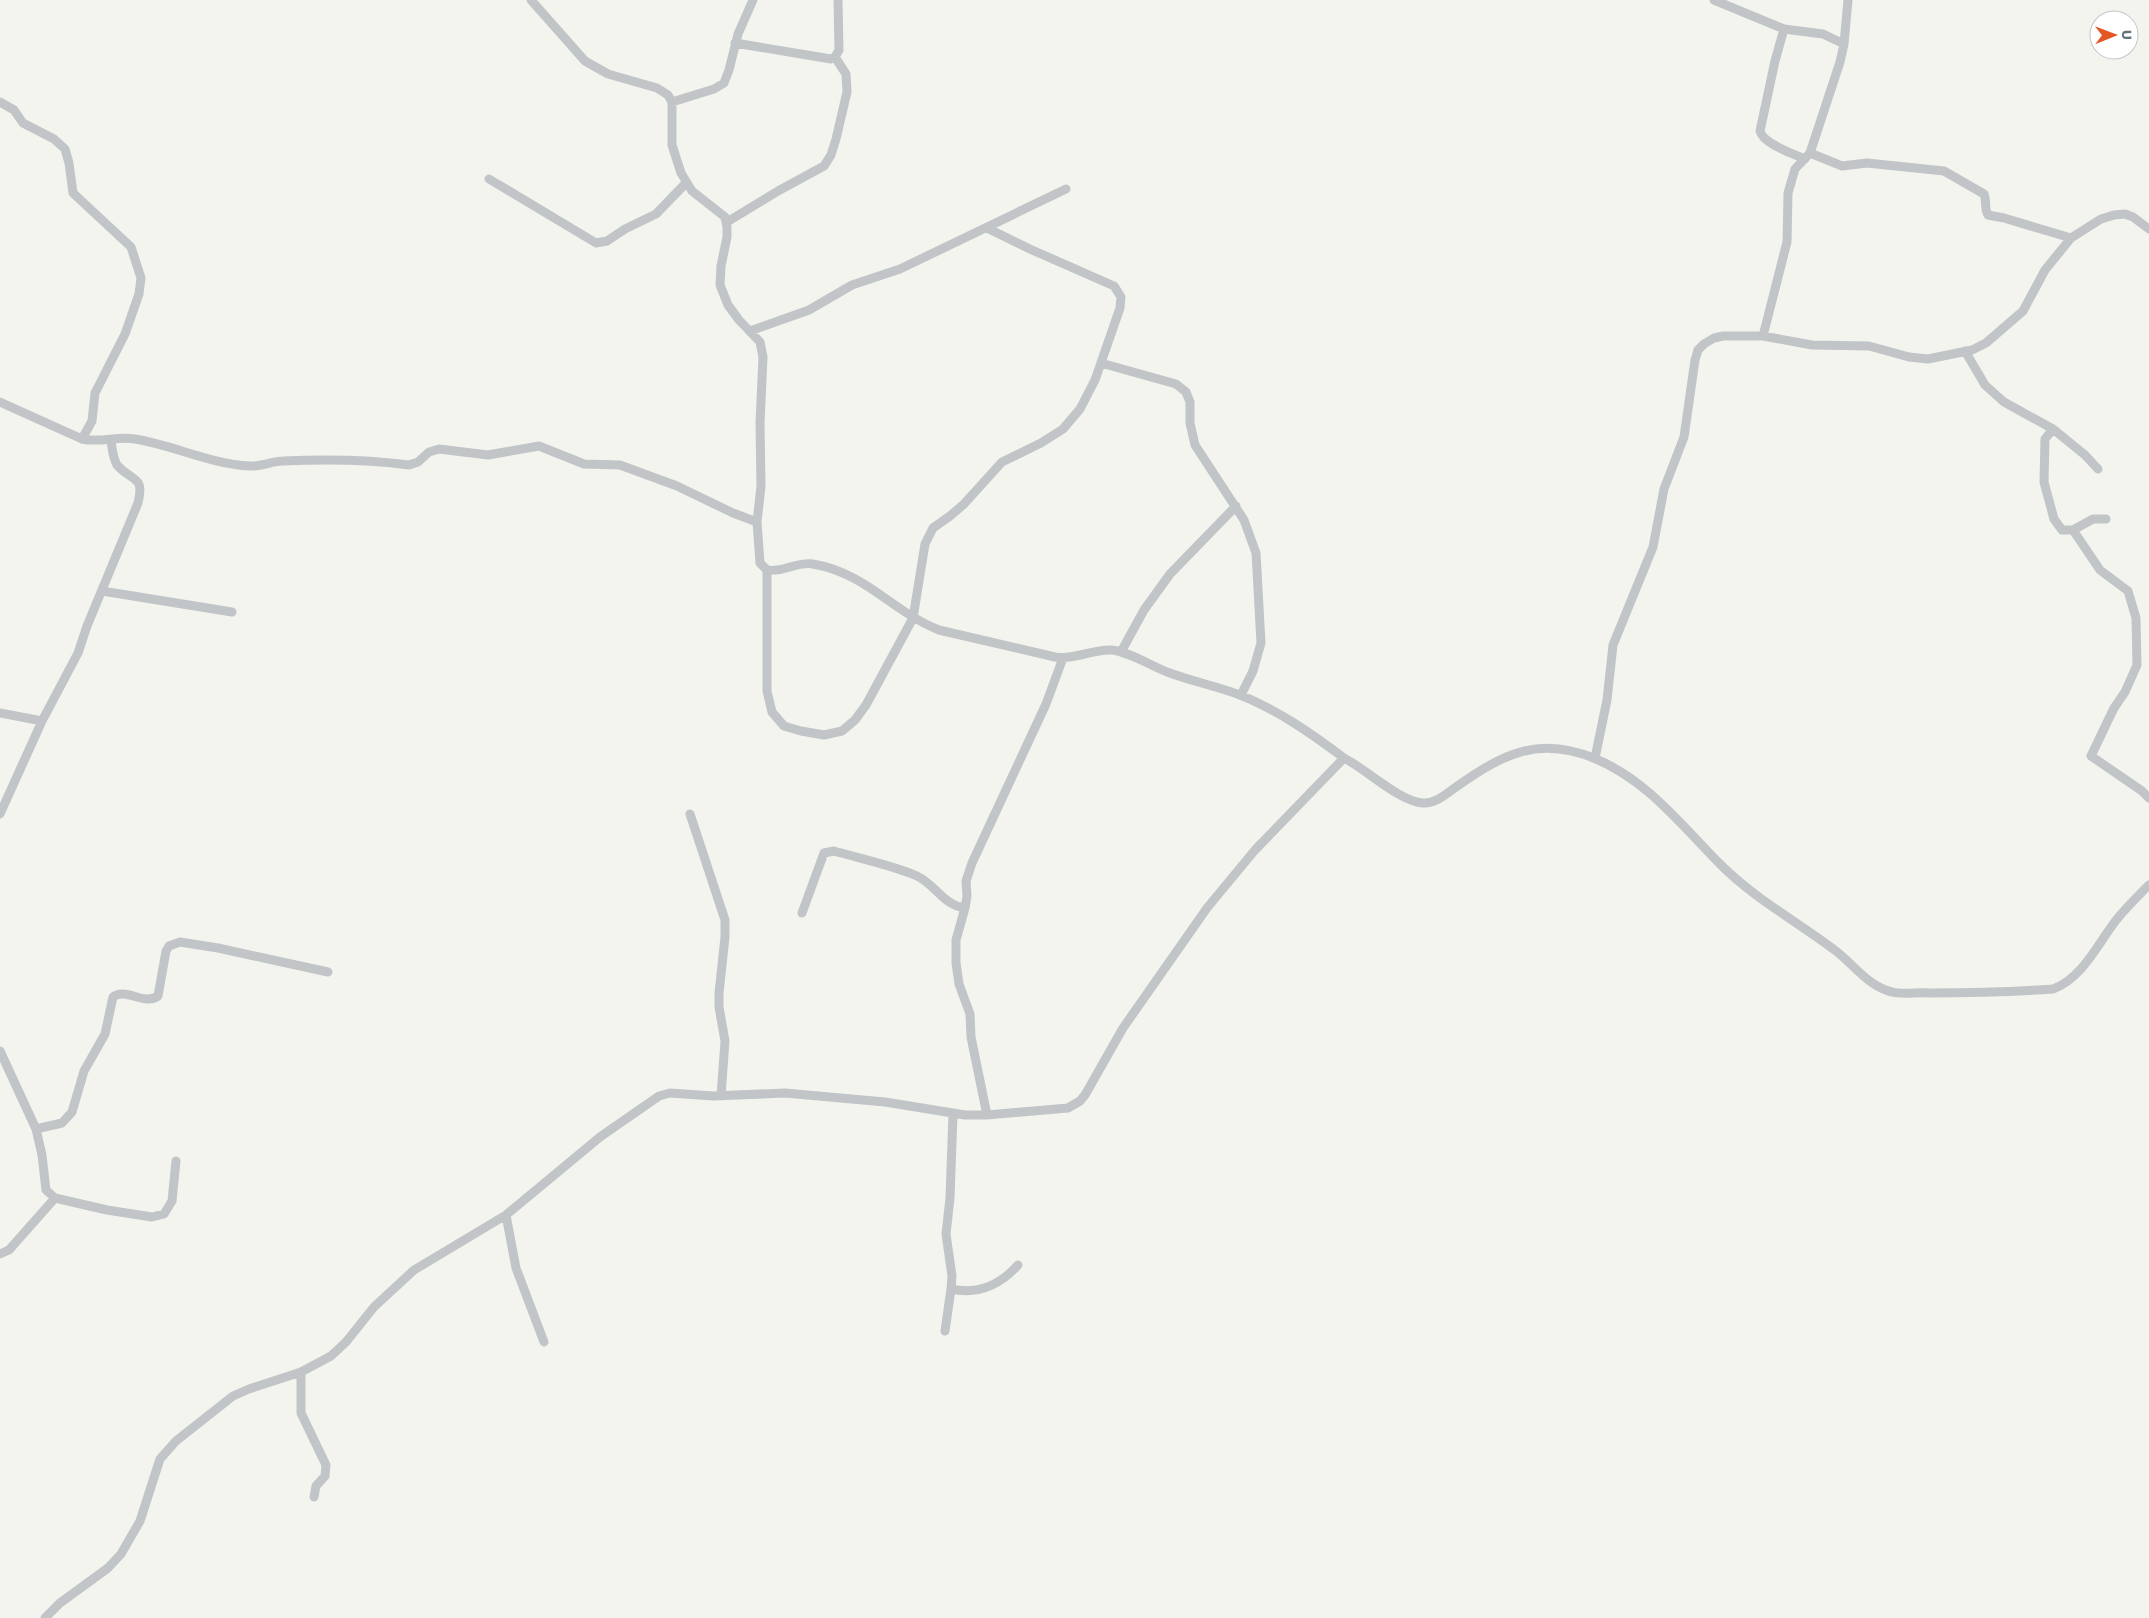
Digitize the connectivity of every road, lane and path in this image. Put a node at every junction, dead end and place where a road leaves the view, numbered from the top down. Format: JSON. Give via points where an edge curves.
{"nodes":[{"id":1,"x":530,"y":0,"type":"edge"},
{"id":2,"x":753,"y":0,"type":"edge"},
{"id":3,"x":838,"y":0,"type":"edge"},
{"id":4,"x":1714,"y":0,"type":"edge"},
{"id":5,"x":1848,"y":0,"type":"edge"},
{"id":6,"x":1784,"y":29,"type":"junction"},
{"id":7,"x":735,"y":43,"type":"junction"},
{"id":8,"x":1844,"y":44,"type":"junction"},
{"id":9,"x":835,"y":57,"type":"junction"},
{"id":10,"x":0,"y":102,"type":"edge"},
{"id":11,"x":672,"y":102,"type":"junction"},
{"id":12,"x":1807,"y":156,"type":"junction"},
{"id":13,"x":489,"y":179,"type":"dead end"},
{"id":14,"x":686,"y":182,"type":"junction"},
{"id":15,"x":1066,"y":188,"type":"dead end"},
{"id":16,"x":726,"y":222,"type":"junction"},
{"id":17,"x":987,"y":228,"type":"junction"},
{"id":18,"x":2149,"y":229,"type":"edge"},
{"id":19,"x":2071,"y":238,"type":"junction"},
{"id":20,"x":750,"y":331,"type":"junction"},
{"id":21,"x":1762,"y":336,"type":"junction"},
{"id":22,"x":1965,"y":351,"type":"junction"},
{"id":23,"x":1101,"y":363,"type":"junction"},
{"id":24,"x":0,"y":402,"type":"edge"},
{"id":25,"x":2052,"y":429,"type":"junction"},
{"id":26,"x":82,"y":439,"type":"junction"},
{"id":27,"x":111,"y":441,"type":"junction"},
{"id":28,"x":2098,"y":469,"type":"dead end"},
{"id":29,"x":1236,"y":506,"type":"junction"},
{"id":30,"x":2106,"y":520,"type":"dead end"},
{"id":31,"x":757,"y":522,"type":"junction"},
{"id":32,"x":2073,"y":530,"type":"junction"},
{"id":33,"x":767,"y":570,"type":"junction"},
{"id":34,"x":102,"y":591,"type":"junction"},
{"id":35,"x":232,"y":612,"type":"dead end"},
{"id":36,"x":913,"y":618,"type":"junction"},
{"id":37,"x":1121,"y":652,"type":"junction"},
{"id":38,"x":1063,"y":658,"type":"junction"},
{"id":39,"x":1241,"y":695,"type":"junction"},
{"id":40,"x":0,"y":712,"type":"edge"},
{"id":41,"x":42,"y":721,"type":"junction"},
{"id":42,"x":1344,"y":758,"type":"junction"},
{"id":43,"x":1595,"y":758,"type":"junction"},
{"id":44,"x":2149,"y":798,"type":"edge"},
{"id":45,"x":0,"y":814,"type":"edge"},
{"id":46,"x":690,"y":814,"type":"dead end"},
{"id":47,"x":2149,"y":885,"type":"edge"},
{"id":48,"x":965,"y":908,"type":"junction"},
{"id":49,"x":802,"y":913,"type":"dead end"},
{"id":50,"x":328,"y":972,"type":"dead end"},
{"id":51,"x":0,"y":1051,"type":"edge"},
{"id":52,"x":721,"y":1096,"type":"junction"},
{"id":53,"x":953,"y":1114,"type":"junction"},
{"id":54,"x":988,"y":1115,"type":"junction"},
{"id":55,"x":36,"y":1129,"type":"junction"},
{"id":56,"x":176,"y":1161,"type":"dead end"},
{"id":57,"x":55,"y":1198,"type":"junction"},
{"id":58,"x":506,"y":1215,"type":"junction"},
{"id":59,"x":0,"y":1254,"type":"edge"},
{"id":60,"x":1018,"y":1265,"type":"dead end"},
{"id":61,"x":951,"y":1289,"type":"junction"},
{"id":62,"x":945,"y":1332,"type":"dead end"},
{"id":63,"x":544,"y":1342,"type":"dead end"},
{"id":64,"x":300,"y":1372,"type":"junction"},
{"id":65,"x":314,"y":1497,"type":"dead end"},
{"id":66,"x":45,"y":1618,"type":"edge"}],
"edges":[{"from":1,"to":11,"type":"street","via":[[585,61],[608,74],[663,91]]},
{"from":2,"to":7,"type":"street"},
{"from":3,"to":9,"type":"street","via":[[839,50]]},
{"from":4,"to":6,"type":"street"},
{"from":5,"to":8,"type":"street"},
{"from":6,"to":8,"type":"street","via":[[1823,34]]},
{"from":6,"to":12,"type":"street","via":[[1760,134],[1769,143]]},
{"from":7,"to":9,"type":"street","via":[[831,59]]},
{"from":7,"to":11,"type":"street","via":[[730,70],[724,82],[714,89]]},
{"from":8,"to":12,"type":"street"},
{"from":9,"to":16,"type":"street","via":[[846,74],[847,92],[836,139],[824,166]]},
{"from":10,"to":26,"type":"street","via":[[14,110],[23,123],[54,139],[65,149],[73,193],[130,247],[141,278],[125,334],[95,393],[92,421]]},
{"from":11,"to":14,"type":"street","via":[[672,145]]},
{"from":12,"to":19,"type":"street","via":[[1842,166],[1867,164],[1944,171],[1984,194],[1988,215]]},
{"from":12,"to":21,"type":"street","via":[[1796,169],[1788,194],[1787,242]]},
{"from":13,"to":14,"type":"street","via":[[601,244],[656,214]]},
{"from":14,"to":16,"type":"street","via":[[699,198],[722,213]]},
{"from":15,"to":17,"type":"street"},
{"from":16,"to":20,"type":"street","via":[[720,285],[728,305]]},
{"from":17,"to":20,"type":"street","via":[[900,269],[852,285],[809,310]]},
{"from":17,"to":23,"type":"street","via":[[1114,286],[1121,297],[1120,308]]},
{"from":18,"to":19,"type":"street","via":[[2133,217],[2114,215],[2101,219]]},
{"from":19,"to":22,"type":"street","via":[[2045,270],[2022,311],[1980,348]]},
{"from":20,"to":31,"type":"street","via":[[760,342],[763,358],[761,486]]},
{"from":21,"to":22,"type":"street","via":[[1812,346],[1869,346],[1928,359]]},
{"from":21,"to":43,"type":"street","via":[[1723,336],[1714,338],[1698,350],[1684,437],[1664,489],[1653,547],[1613,645],[1607,700]]},
{"from":22,"to":25,"type":"street","via":[[1985,386],[2004,402]]},
{"from":23,"to":29,"type":"street","via":[[1176,384],[1186,392],[1195,445]]},
{"from":23,"to":36,"type":"street","via":[[1096,380],[1080,409],[1063,429],[1041,444],[1002,462],[964,504],[933,528],[925,544]]},
{"from":24,"to":26,"type":"street"},
{"from":25,"to":28,"type":"street"},
{"from":25,"to":32,"type":"street","via":[[2045,439],[2044,482],[2054,520],[2062,530]]},
{"from":26,"to":27,"type":"street"},
{"from":27,"to":31,"type":"street","via":[[134,439],[248,466],[277,461],[348,459],[409,465],[429,452],[439,450],[488,455],[539,446],[584,464],[620,465],[677,486]]},
{"from":27,"to":34,"type":"street","via":[[117,464],[140,484],[141,490]]},
{"from":29,"to":37,"type":"street","via":[[1170,574],[1144,610]]},
{"from":29,"to":39,"type":"street","via":[[1256,553],[1261,617],[1261,643],[1253,671]]},
{"from":30,"to":32,"type":"street","via":[[2094,519]]},
{"from":31,"to":33,"type":"street","via":[[760,563]]},
{"from":32,"to":44,"type":"street","via":[[2100,570],[2128,591],[2136,618],[2137,665],[2091,756]]},
{"from":33,"to":36,"type":"street","via":[[808,564],[839,571],[880,593]]},
{"from":33,"to":36,"type":"street","via":[[767,690],[772,712],[784,726],[824,735],[842,731],[866,705]]},
{"from":34,"to":35,"type":"street"},
{"from":34,"to":41,"type":"street","via":[[78,654]]},
{"from":36,"to":38,"type":"street","via":[[939,630]]},
{"from":37,"to":38,"type":"street","via":[[1104,650]]},
{"from":37,"to":39,"type":"street","via":[[1169,673]]},
{"from":38,"to":48,"type":"street","via":[[1046,704],[970,869]]},
{"from":39,"to":42,"type":"street","via":[[1267,707]]},
{"from":40,"to":41,"type":"street"},
{"from":41,"to":45,"type":"street"},
{"from":42,"to":43,"type":"street","via":[[1400,795],[1422,803],[1444,796],[1496,761],[1526,749],[1556,747]]},
{"from":42,"to":54,"type":"street","via":[[1255,850],[1207,908],[1123,1028],[1080,1101],[1068,1108]]},
{"from":43,"to":47,"type":"street","via":[[1616,768],[1659,802],[1753,893],[1837,952],[1868,981],[1893,993],[1984,994],[2053,989],[2063,985],[2078,972],[2117,920]]},
{"from":46,"to":52,"type":"street","via":[[725,920],[719,993],[725,1042]]},
{"from":48,"to":49,"type":"street","via":[[948,903],[923,879],[910,873],[828,851],[824,852]]},
{"from":48,"to":54,"type":"street","via":[[956,940],[956,962],[959,984],[970,1014],[971,1037]]},
{"from":50,"to":55,"type":"street","via":[[218,948],[180,942],[169,946],[158,996],[153,1000],[120,994],[113,997],[106,1034],[84,1071],[72,1112],[62,1123]]},
{"from":51,"to":55,"type":"street"},
{"from":52,"to":53,"type":"street","via":[[785,1093],[885,1102]]},
{"from":52,"to":58,"type":"street","via":[[670,1094],[650,1102],[600,1137]]},
{"from":53,"to":54,"type":"street"},
{"from":53,"to":61,"type":"street","via":[[946,1234]]},
{"from":55,"to":57,"type":"street","via":[[46,1190]]},
{"from":56,"to":57,"type":"street","via":[[172,1201],[164,1214],[152,1217]]},
{"from":57,"to":59,"type":"street","via":[[9,1250]]},
{"from":58,"to":63,"type":"street","via":[[516,1268]]},
{"from":58,"to":64,"type":"street","via":[[414,1270],[374,1307],[340,1349]]},
{"from":60,"to":61,"type":"street","via":[[1003,1281],[993,1286],[966,1291]]},
{"from":61,"to":62,"type":"street"},
{"from":64,"to":65,"type":"street","via":[[301,1413],[326,1465],[325,1476],[316,1486]]},
{"from":64,"to":66,"type":"street","via":[[233,1396],[176,1440],[160,1459],[140,1521],[121,1554]]}]}
